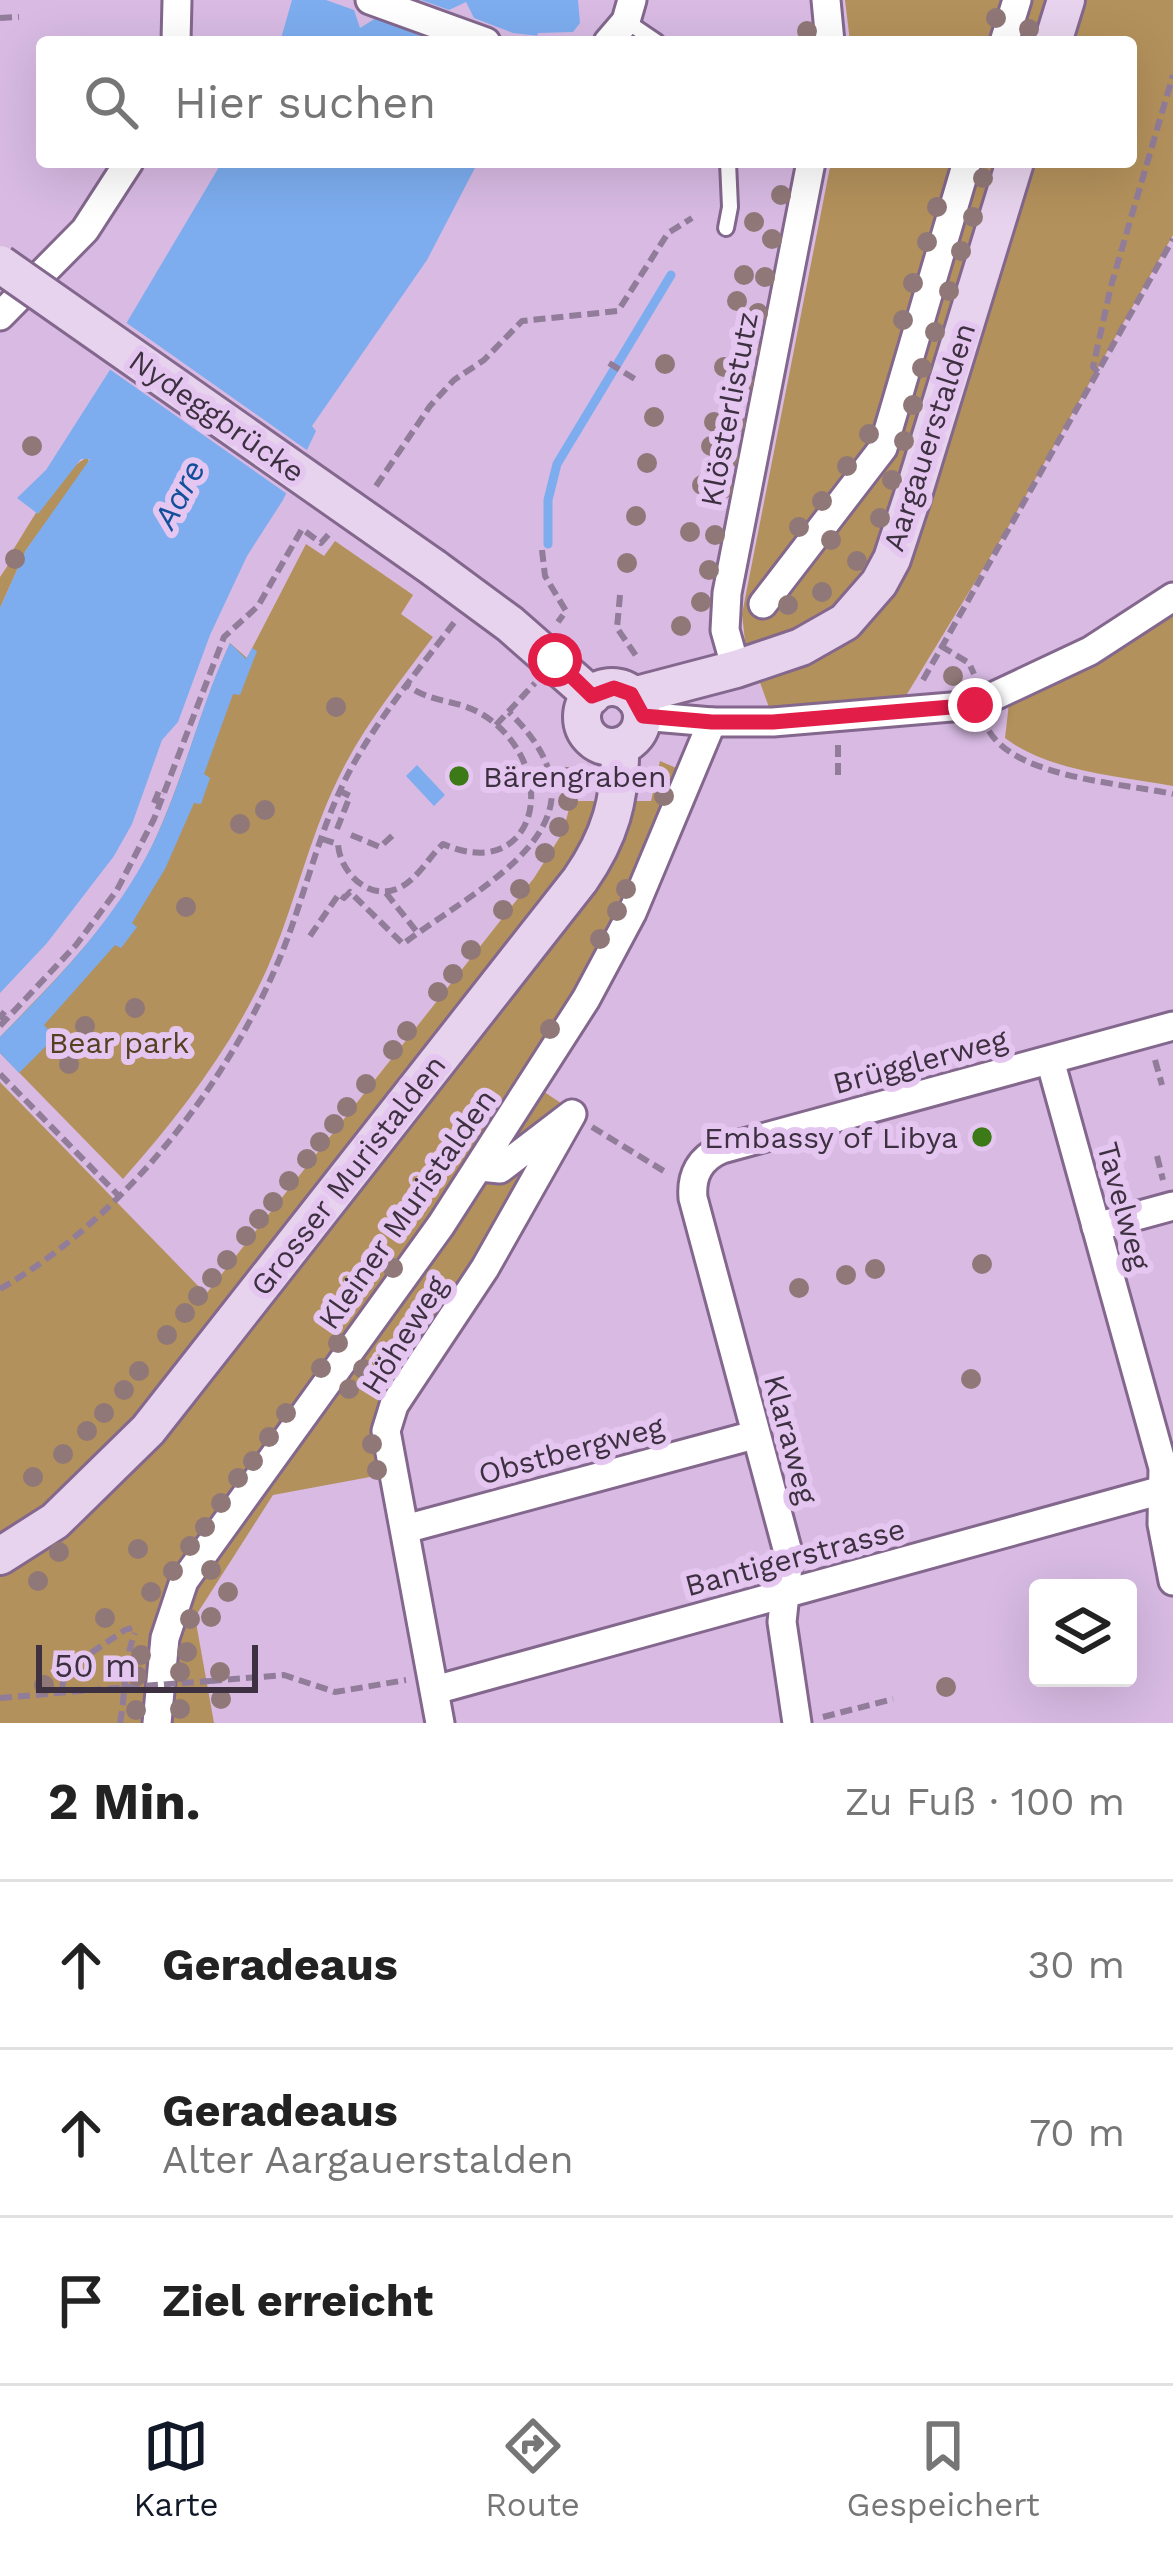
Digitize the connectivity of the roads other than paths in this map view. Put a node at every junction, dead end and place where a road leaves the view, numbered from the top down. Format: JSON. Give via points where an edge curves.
{"nodes":[{"id":1,"x":177,"y":0,"type":"edge"},
{"id":2,"x":370,"y":0,"type":"edge"},
{"id":3,"x":826,"y":0,"type":"edge"},
{"id":4,"x":1017,"y":0,"type":"edge"},
{"id":5,"x":1066,"y":0,"type":"edge"},
{"id":6,"x":176,"y":36,"type":"edge"},
{"id":7,"x":469,"y":36,"type":"edge"},
{"id":8,"x":829,"y":36,"type":"edge"},
{"id":9,"x":1006,"y":36,"type":"edge"},
{"id":10,"x":1054,"y":36,"type":"edge"},
{"id":11,"x":125,"y":168,"type":"edge"},
{"id":12,"x":729,"y":168,"type":"edge"},
{"id":13,"x":810,"y":168,"type":"edge"},
{"id":14,"x":965,"y":168,"type":"edge"},
{"id":15,"x":1014,"y":168,"type":"edge"},
{"id":16,"x":726,"y":228,"type":"dead end"},
{"id":17,"x":0,"y":264,"type":"edge"},
{"id":18,"x":0,"y":316,"type":"edge"},
{"id":19,"x":1173,"y":598,"type":"edge"},
{"id":20,"x":763,"y":604,"type":"dead end"},
{"id":21,"x":736,"y":669,"type":"junction"},
{"id":22,"x":638,"y":691,"type":"junction"},
{"id":23,"x":592,"y":696,"type":"junction"},
{"id":24,"x":712,"y":722,"type":"junction"},
{"id":25,"x":620,"y":746,"type":"junction"},
{"id":26,"x":1173,"y":1026,"type":"edge"},
{"id":27,"x":1050,"y":1060,"type":"junction"},
{"id":28,"x":480,"y":1168,"type":"junction"},
{"id":29,"x":681,"y":1175,"type":"joint"},
{"id":30,"x":1173,"y":1206,"type":"edge"},
{"id":31,"x":1096,"y":1227,"type":"junction"},
{"id":32,"x":754,"y":1435,"type":"junction"},
{"id":33,"x":1168,"y":1489,"type":"edge"},
{"id":34,"x":405,"y":1529,"type":"junction"},
{"id":35,"x":0,"y":1556,"type":"edge"},
{"id":36,"x":1173,"y":1581,"type":"edge"},
{"id":37,"x":787,"y":1592,"type":"junction"},
{"id":38,"x":433,"y":1682,"type":"junction"},
{"id":39,"x":158,"y":1723,"type":"edge"},
{"id":40,"x":440,"y":1723,"type":"edge"},
{"id":41,"x":800,"y":1723,"type":"edge"}],
"edges":[{"from":1,"to":6,"type":"street"},
{"from":2,"to":7,"type":"street"},
{"from":3,"to":8,"type":"street"},
{"from":4,"to":9,"type":"street"},
{"from":5,"to":10,"type":"main road"},
{"from":11,"to":18,"type":"street","via":[[85,230]]},
{"from":12,"to":16,"type":"lane"},
{"from":13,"to":21,"type":"street","name":"Klösterlistutz","via":[[727,593],[725,630]]},
{"from":14,"to":20,"type":"street","name":"Aargauerstalden","via":[[879,457]]},
{"from":15,"to":21,"type":"main road","name":"Aargauerstalden","via":[[879,583],[825,634]]},
{"from":17,"to":23,"type":"main road","name":"Nydeggbrücke","bridge":true,"via":[[434,568]]},
{"from":19,"to":24,"type":"street","via":[[1090,651],[986,700]]},
{"from":21,"to":22,"type":"main road","name":"Aargauerstalden"},
{"from":22,"to":23,"type":"main road"},
{"from":22,"to":24,"type":"street"},
{"from":22,"to":25,"type":"main road","via":[[637,735]]},
{"from":23,"to":25,"type":"main road","via":[[586,732],[604,746]]},
{"from":24,"to":28,"type":"street","name":"Kleiner Muristalden","via":[[632,914]]},
{"from":25,"to":35,"type":"main road","name":"Grosser Muristalden","via":[[611,829],[580,880],[148,1430],[56,1521]]},
{"from":26,"to":27,"type":"street","name":"Brügglerweg"},
{"from":27,"to":29,"type":"street","name":"Brügglerweg","via":[[722,1150]]},
{"from":27,"to":31,"type":"street","name":"Tavelweg"},
{"from":28,"to":34,"type":"street","name":"Höheweg","via":[[500,1169],[572,1114],[485,1268],[394,1405],[386,1431]]},
{"from":28,"to":39,"type":"street","name":"Kleiner Muristalden","via":[[196,1561],[170,1617]]},
{"from":29,"to":32,"type":"street","name":"Klaraweg"},
{"from":30,"to":31,"type":"street"},
{"from":31,"to":33,"type":"street","name":"Tavelweg"},
{"from":32,"to":34,"type":"street","name":"Obstbergweg"},
{"from":32,"to":37,"type":"street","name":"Klaraweg","via":[[789,1556]]},
{"from":33,"to":36,"type":"street","name":"Tavelweg","via":[[1162,1524]]},
{"from":33,"to":37,"type":"street","name":"Bantigerstrasse"},
{"from":34,"to":38,"type":"street","name":"Höheweg"},
{"from":37,"to":38,"type":"street","name":"Bantigerstrasse"},
{"from":37,"to":41,"type":"street","name":"Klaraweg","via":[[782,1622]]},
{"from":38,"to":40,"type":"street","name":"Höheweg"}]}
